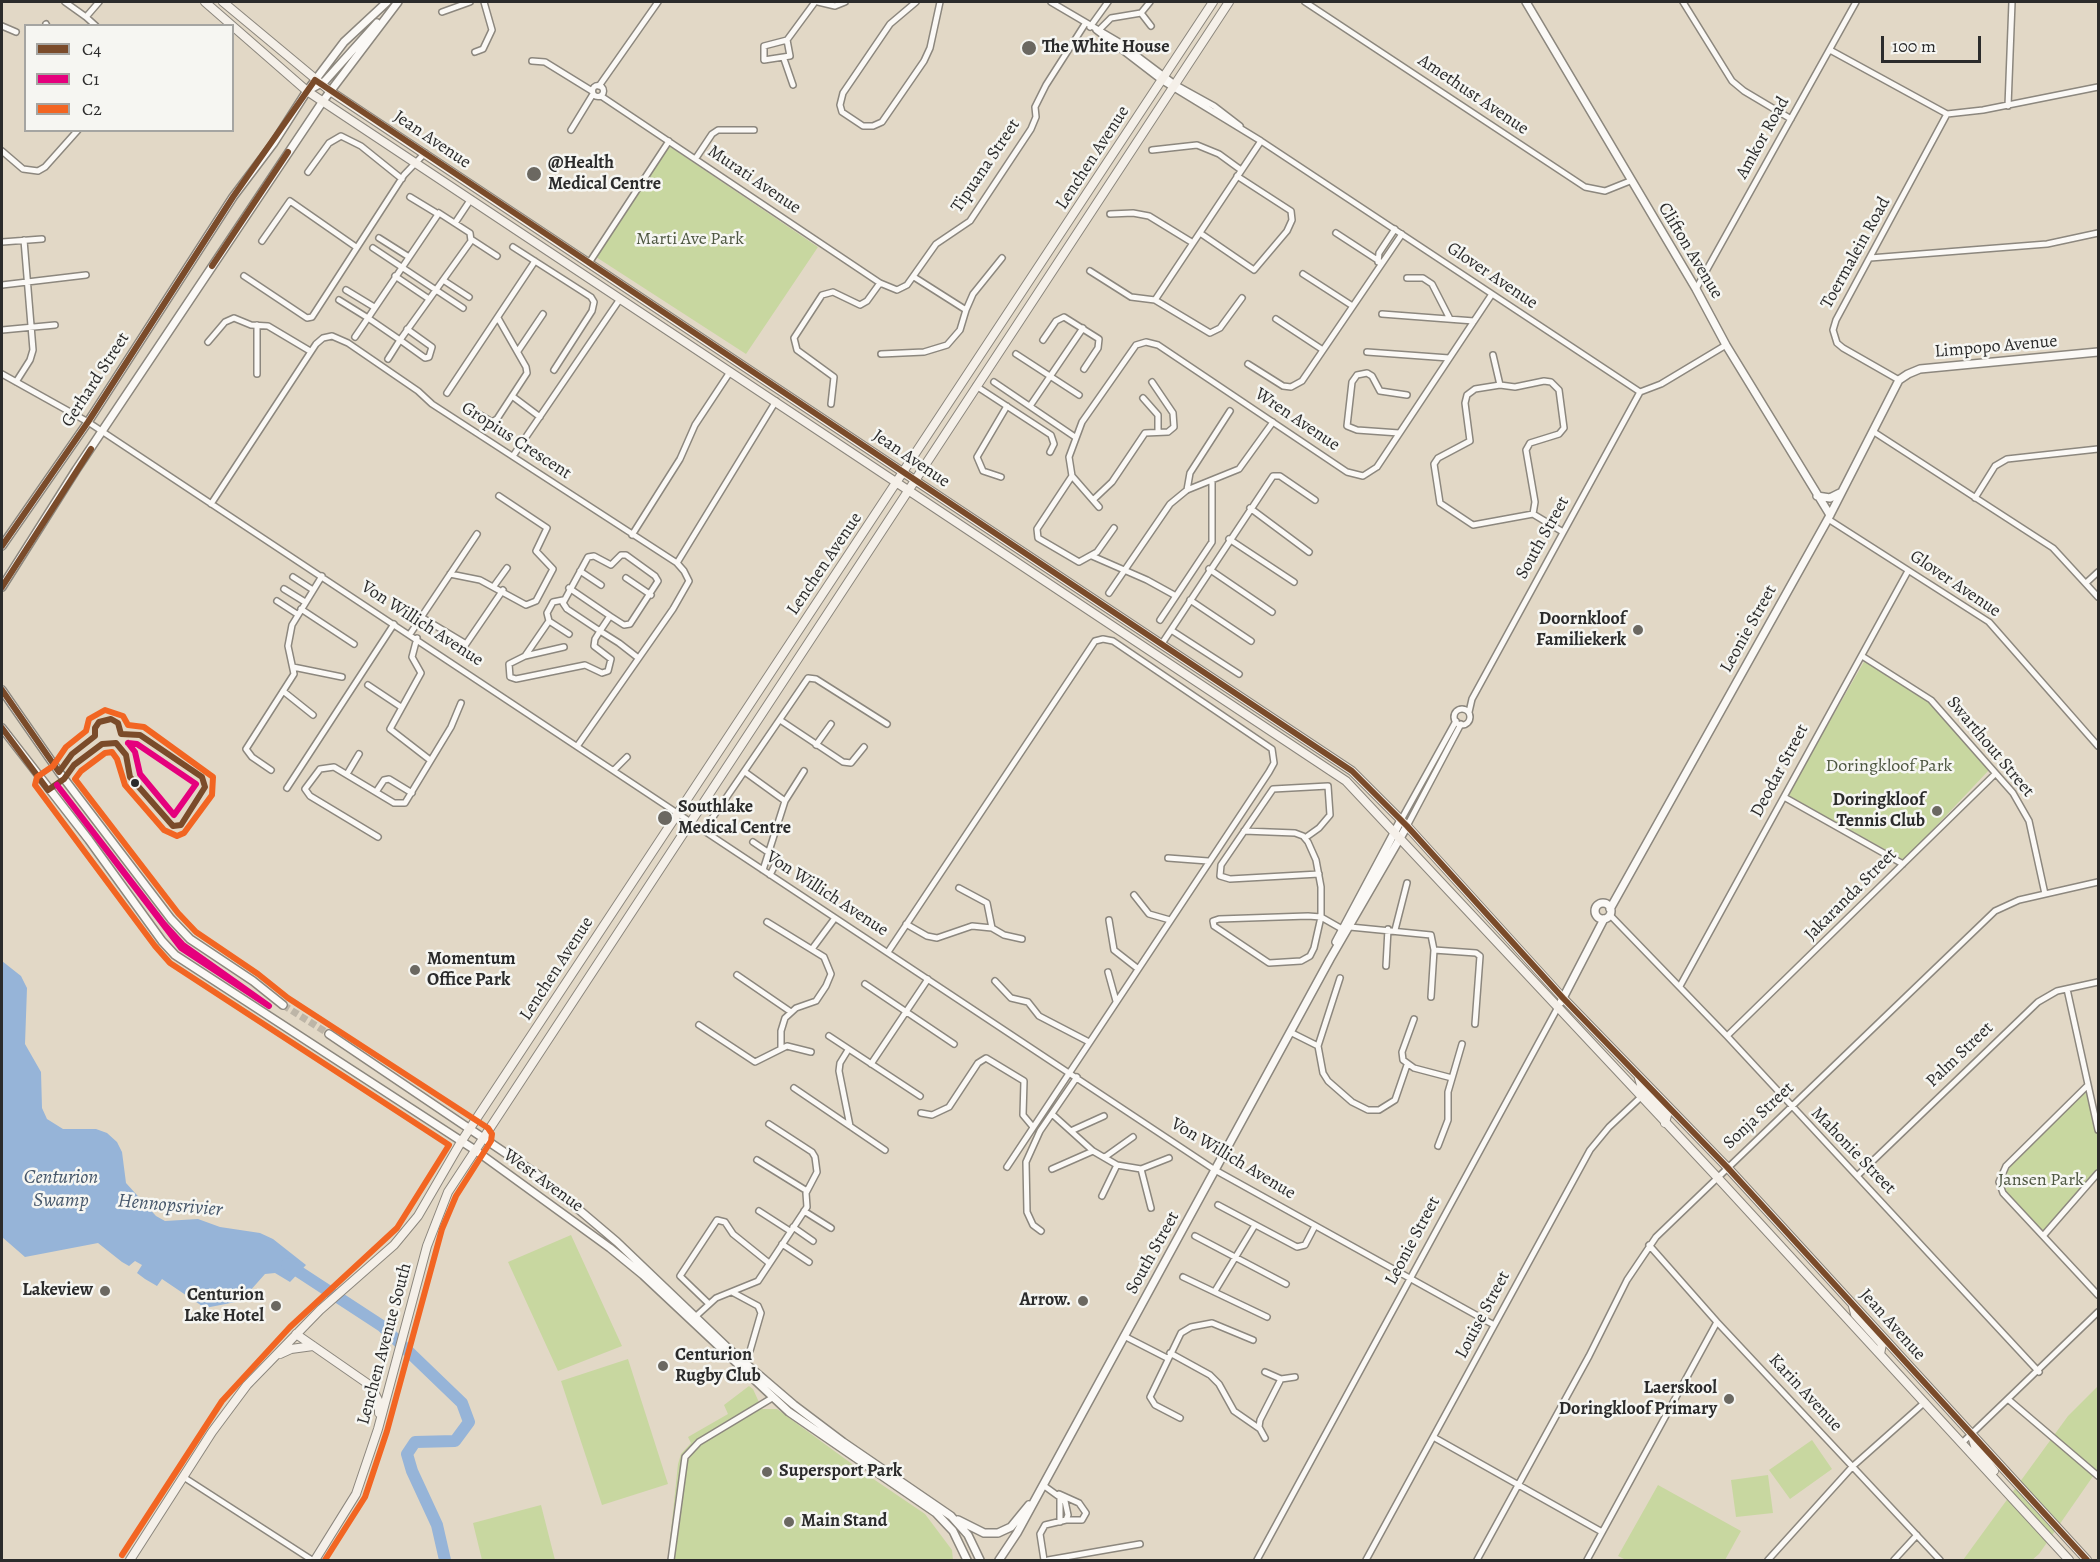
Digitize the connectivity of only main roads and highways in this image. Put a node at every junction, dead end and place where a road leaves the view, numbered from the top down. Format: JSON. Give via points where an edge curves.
{"nodes":[{"id":1,"x":205,"y":2,"type":"edge"},
{"id":2,"x":223,"y":2,"type":"edge"},
{"id":3,"x":1213,"y":2,"type":"edge"},
{"id":4,"x":1230,"y":2,"type":"edge"},
{"id":5,"x":230,"y":24,"type":"edge"},
{"id":6,"x":234,"y":27,"type":"edge"},
{"id":7,"x":799,"y":403,"type":"junction"},
{"id":8,"x":811,"y":424,"type":"junction"},
{"id":9,"x":904,"y":472,"type":"junction"},
{"id":10,"x":915,"y":479,"type":"junction"},
{"id":11,"x":897,"y":483,"type":"junction"},
{"id":12,"x":907,"y":490,"type":"junction"},
{"id":13,"x":976,"y":521,"type":"junction"},
{"id":14,"x":1000,"y":552,"type":"junction"},
{"id":15,"x":1294,"y":732,"type":"junction"},
{"id":16,"x":1288,"y":741,"type":"junction"},
{"id":17,"x":1639,"y":1077,"type":"junction"},
{"id":18,"x":1665,"y":1122,"type":"junction"},
{"id":19,"x":483,"y":1136,"type":"joint"},
{"id":20,"x":1854,"y":1305,"type":"junction"},
{"id":21,"x":296,"y":1334,"type":"junction"},
{"id":22,"x":313,"y":1346,"type":"junction"},
{"id":23,"x":1880,"y":1354,"type":"junction"},
{"id":24,"x":265,"y":1366,"type":"junction"},
{"id":25,"x":378,"y":1429,"type":"junction"},
{"id":26,"x":1972,"y":1434,"type":"junction"},
{"id":27,"x":1999,"y":1484,"type":"junction"},
{"id":28,"x":130,"y":1560,"type":"edge"},
{"id":29,"x":314,"y":1560,"type":"edge"},
{"id":30,"x":2069,"y":1560,"type":"edge"},
{"id":31,"x":2087,"y":1560,"type":"edge"}],
"edges":[{"from":1,"to":5,"type":"main road","name":"Jean Avenue"},
{"from":2,"to":7,"type":"main road","name":"Jean Avenue","via":[[330,91]]},
{"from":3,"to":9,"type":"main road","name":"Lenchen Avenue"},
{"from":4,"to":10,"type":"main road","name":"Lenchen Avenue"},
{"from":6,"to":8,"type":"main road","name":"Jean Avenue","via":[[307,91]]},
{"from":7,"to":8,"type":"main road","via":[[812,418]]},
{"from":7,"to":9,"type":"main road","name":"Jean Avenue"},
{"from":8,"to":11,"type":"main road","name":"Jean Avenue"},
{"from":9,"to":10,"type":"main road","name":"Jean Avenue"},
{"from":9,"to":11,"type":"main road","name":"Lenchen Avenue"},
{"from":10,"to":12,"type":"main road","name":"Lenchen Avenue"},
{"from":10,"to":13,"type":"main road","name":"Jean Avenue"},
{"from":11,"to":12,"type":"main road","name":"Jean Avenue"},
{"from":11,"to":21,"type":"main road","name":"Lenchen Avenue","via":[[404,1234]]},
{"from":12,"to":14,"type":"main road","name":"Jean Avenue"},
{"from":12,"to":19,"type":"main road","name":"Lenchen Avenue"},
{"from":13,"to":14,"type":"main road","via":[[1000,543]]},
{"from":13,"to":15,"type":"main road","name":"Jean Avenue"},
{"from":14,"to":16,"type":"main road","name":"Jean Avenue"},
{"from":15,"to":16,"type":"main road"},
{"from":15,"to":17,"type":"main road","name":"Jean Avenue","via":[[1352,771]]},
{"from":16,"to":18,"type":"main road","name":"Jean Avenue","via":[[1341,777]]},
{"from":17,"to":18,"type":"main road","via":[[1642,1088],[1667,1115]]},
{"from":17,"to":20,"type":"main road","name":"Jean Avenue"},
{"from":18,"to":23,"type":"main road","name":"Jean Avenue"},
{"from":19,"to":25,"type":"main road","name":"Lenchen Avenue South","via":[[448,1192],[433,1226]]},
{"from":20,"to":23,"type":"main road","via":[[1855,1314],[1882,1344]]},
{"from":20,"to":26,"type":"main road","name":"Jean Avenue"},
{"from":21,"to":22,"type":"main road"},
{"from":21,"to":24,"type":"main road","name":"Lenchen Avenue"},
{"from":22,"to":24,"type":"main road","via":[[282,1352]]},
{"from":22,"to":25,"type":"main road","via":[[371,1386],[379,1402]]},
{"from":23,"to":27,"type":"main road","name":"Jean Avenue"},
{"from":24,"to":28,"type":"main road","via":[[230,1407]]},
{"from":25,"to":29,"type":"main road","name":"Lenchen Avenue South","via":[[356,1494]]},
{"from":26,"to":27,"type":"main road","via":[[1976,1449]]},
{"from":26,"to":31,"type":"main road","name":"Jean Avenue"},
{"from":27,"to":30,"type":"main road","name":"Jean Avenue"}]}
